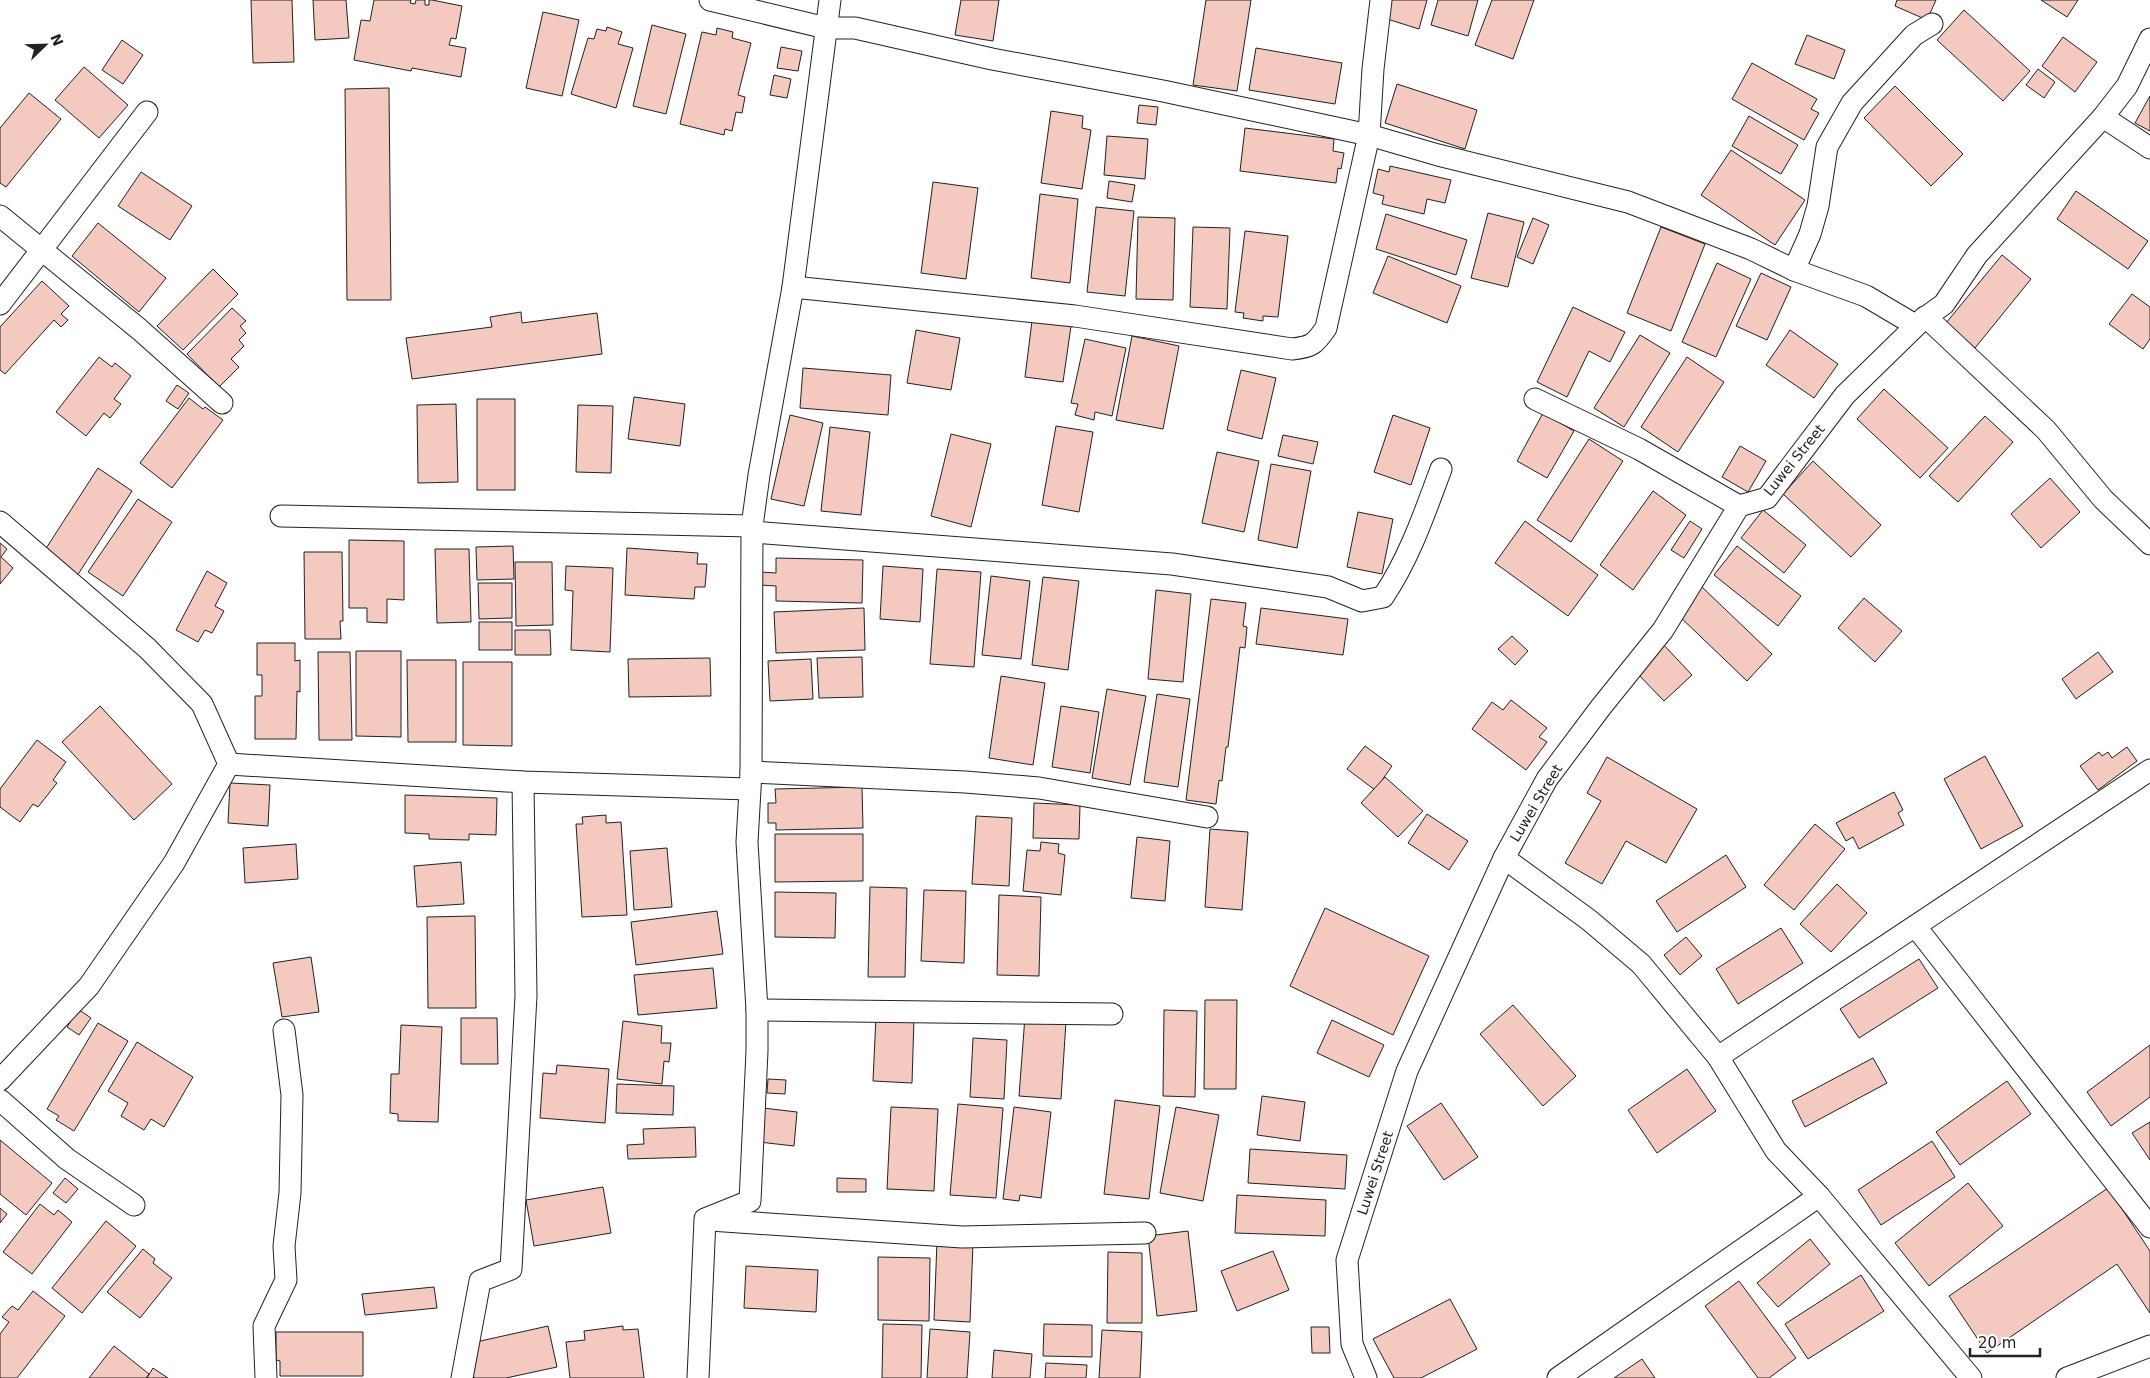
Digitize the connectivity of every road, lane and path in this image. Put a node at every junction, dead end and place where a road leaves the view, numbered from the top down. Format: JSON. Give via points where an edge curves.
{"nodes":[{"id":1,"x":710,"y":0,"type":"edge"},
{"id":2,"x":830,"y":0,"type":"edge"},
{"id":3,"x":1381,"y":0,"type":"edge"},
{"id":4,"x":1932,"y":24,"type":"dead end"},
{"id":5,"x":826,"y":28,"type":"junction"},
{"id":6,"x":2150,"y":39,"type":"edge"},
{"id":7,"x":147,"y":112,"type":"dead end"},
{"id":8,"x":2103,"y":117,"type":"junction"},
{"id":9,"x":1369,"y":135,"type":"junction"},
{"id":10,"x":2150,"y":148,"type":"edge"},
{"id":11,"x":0,"y":216,"type":"edge"},
{"id":12,"x":42,"y":250,"type":"junction"},
{"id":13,"x":1794,"y":270,"type":"junction"},
{"id":14,"x":793,"y":287,"type":"junction"},
{"id":15,"x":0,"y":304,"type":"edge"},
{"id":16,"x":1920,"y":321,"type":"junction"},
{"id":17,"x":1535,"y":399,"type":"dead end"},
{"id":18,"x":222,"y":403,"type":"dead end"},
{"id":19,"x":1441,"y":469,"type":"dead end"},
{"id":20,"x":1739,"y":506,"type":"junction"},
{"id":21,"x":281,"y":516,"type":"dead end"},
{"id":22,"x":0,"y":522,"type":"edge"},
{"id":23,"x":752,"y":529,"type":"junction"},
{"id":24,"x":2150,"y":544,"type":"edge"},
{"id":25,"x":228,"y":764,"type":"junction"},
{"id":26,"x":2150,"y":770,"type":"edge"},
{"id":27,"x":750,"y":780,"type":"junction"},
{"id":28,"x":523,"y":782,"type":"junction"},
{"id":29,"x":1207,"y":817,"type":"dead end"},
{"id":30,"x":1504,"y":858,"type":"junction"},
{"id":31,"x":1916,"y":927,"type":"junction"},
{"id":32,"x":757,"y":1010,"type":"junction"},
{"id":33,"x":1112,"y":1014,"type":"dead end"},
{"id":34,"x":284,"y":1030,"type":"dead end"},
{"id":35,"x":1718,"y":1057,"type":"junction"},
{"id":36,"x":0,"y":1080,"type":"edge"},
{"id":37,"x":0,"y":1100,"type":"edge"},
{"id":38,"x":1819,"y":1196,"type":"junction"},
{"id":39,"x":134,"y":1205,"type":"dead end"},
{"id":40,"x":705,"y":1220,"type":"junction"},
{"id":41,"x":2150,"y":1227,"type":"edge"},
{"id":42,"x":1145,"y":1233,"type":"dead end"},
{"id":43,"x":2150,"y":1346,"type":"edge"},
{"id":44,"x":266,"y":1378,"type":"edge"},
{"id":45,"x":462,"y":1378,"type":"edge"},
{"id":46,"x":698,"y":1378,"type":"edge"},
{"id":47,"x":1366,"y":1378,"type":"edge"},
{"id":48,"x":1558,"y":1378,"type":"edge"},
{"id":49,"x":1971,"y":1378,"type":"edge"},
{"id":50,"x":2067,"y":1378,"type":"edge"}],
"edges":[{"from":1,"to":5,"type":"street"},
{"from":2,"to":5,"type":"street"},
{"from":3,"to":9,"type":"street"},
{"from":4,"to":13,"type":"street","via":[[1914,35],[1852,103],[1827,147],[1818,206]]},
{"from":5,"to":9,"type":"street","via":[[855,28]]},
{"from":5,"to":14,"type":"street"},
{"from":6,"to":8,"type":"street","name":"Luwei Street","via":[[2127,86]]},
{"from":7,"to":12,"type":"street"},
{"from":8,"to":10,"type":"street"},
{"from":8,"to":16,"type":"street","name":"Luwei Street","via":[[1977,255],[1944,304]]},
{"from":9,"to":13,"type":"street","via":[[1628,202],[1751,249]]},
{"from":9,"to":14,"type":"street","via":[[1326,328],[1316,343],[1305,347],[1292,349],[1076,316]]},
{"from":11,"to":12,"type":"street"},
{"from":12,"to":15,"type":"street"},
{"from":12,"to":18,"type":"street","via":[[139,329]]},
{"from":13,"to":16,"type":"street","via":[[1866,296]]},
{"from":14,"to":23,"type":"street"},
{"from":16,"to":20,"type":"street","name":"Luwei Street","via":[[1845,395],[1767,498]]},
{"from":16,"to":24,"type":"street","via":[[2046,430],[2103,499]]},
{"from":17,"to":20,"type":"street","via":[[1639,449]]},
{"from":19,"to":23,"type":"street","via":[[1420,525],[1392,583],[1383,597],[1362,600],[1328,587],[1172,564]]},
{"from":20,"to":30,"type":"street","name":"Luwei Street","via":[[1663,630],[1547,779]]},
{"from":21,"to":23,"type":"street"},
{"from":22,"to":25,"type":"street","via":[[148,648],[202,704]]},
{"from":23,"to":27,"type":"street"},
{"from":25,"to":28,"type":"street"},
{"from":25,"to":36,"type":"street","via":[[174,863],[89,986]]},
{"from":26,"to":31,"type":"street"},
{"from":27,"to":28,"type":"street"},
{"from":27,"to":29,"type":"street","via":[[965,782],[1040,788]]},
{"from":27,"to":32,"type":"street","via":[[747,842]]},
{"from":28,"to":45,"type":"street","via":[[526,996],[511,1269],[480,1281]]},
{"from":30,"to":35,"type":"street","via":[[1589,920],[1641,964]]},
{"from":30,"to":47,"type":"street","name":"Luwei Street","via":[[1407,1071],[1347,1260],[1352,1344]]},
{"from":31,"to":35,"type":"street"},
{"from":31,"to":41,"type":"street"},
{"from":32,"to":33,"type":"street"},
{"from":32,"to":40,"type":"street","via":[[750,1201]]},
{"from":34,"to":44,"type":"street","via":[[292,1095],[290,1193],[284,1246],[286,1280],[264,1326]]},
{"from":35,"to":38,"type":"street","via":[[1776,1151]]},
{"from":37,"to":39,"type":"street","via":[[67,1159]]},
{"from":38,"to":48,"type":"street"},
{"from":38,"to":49,"type":"street"},
{"from":40,"to":42,"type":"street","via":[[962,1238]]},
{"from":40,"to":46,"type":"street"},
{"from":43,"to":50,"type":"street"}]}
